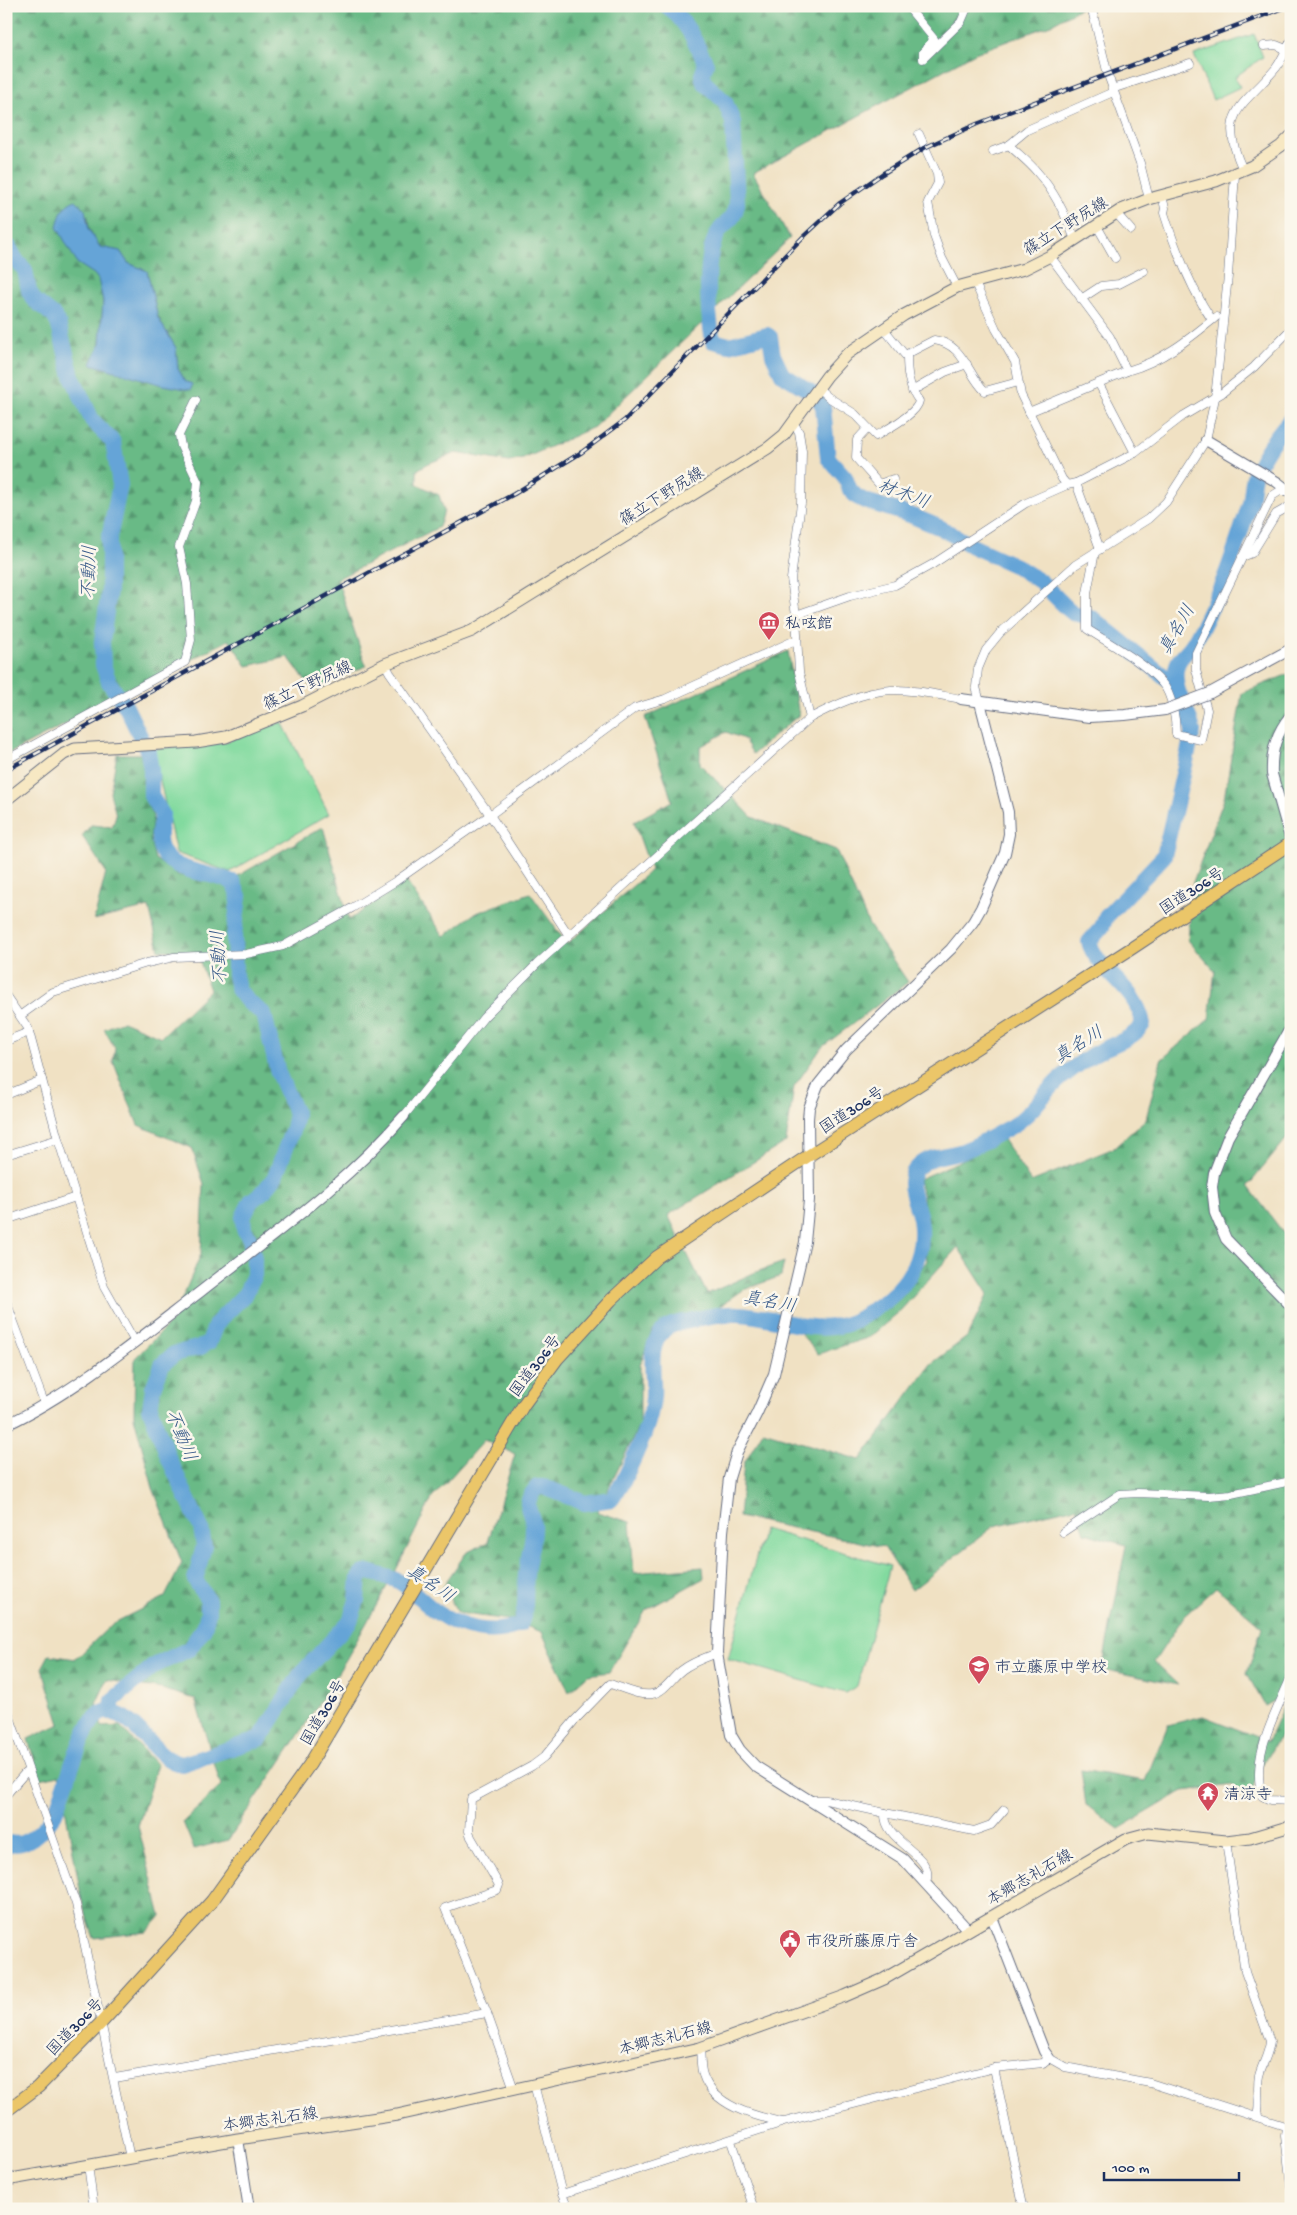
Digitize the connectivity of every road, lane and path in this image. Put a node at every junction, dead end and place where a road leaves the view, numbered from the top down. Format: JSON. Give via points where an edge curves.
{"nodes":[{"id":1,"x":907,"y":6,"type":"edge"},
{"id":2,"x":968,"y":6,"type":"edge"},
{"id":3,"x":1091,"y":6,"type":"edge"},
{"id":4,"x":1291,"y":41,"type":"edge"},
{"id":5,"x":1264,"y":46,"type":"dead end"},
{"id":6,"x":1286,"y":49,"type":"junction"},
{"id":7,"x":1190,"y":63,"type":"dead end"},
{"id":8,"x":1113,"y":90,"type":"junction"},
{"id":9,"x":919,"y":134,"type":"dead end"},
{"id":10,"x":1291,"y":136,"type":"edge"},
{"id":11,"x":1009,"y":144,"type":"junction"},
{"id":12,"x":994,"y":151,"type":"dead end"},
{"id":13,"x":1239,"y":172,"type":"junction"},
{"id":14,"x":1162,"y":196,"type":"junction"},
{"id":15,"x":1149,"y":199,"type":"junction"},
{"id":16,"x":1116,"y":213,"type":"junction"},
{"id":17,"x":1096,"y":226,"type":"junction"},
{"id":18,"x":1131,"y":230,"type":"dead end"},
{"id":19,"x":1075,"y":240,"type":"junction"},
{"id":20,"x":1050,"y":256,"type":"junction"},
{"id":21,"x":1115,"y":258,"type":"dead end"},
{"id":22,"x":1144,"y":271,"type":"dead end"},
{"id":23,"x":976,"y":283,"type":"junction"},
{"id":24,"x":957,"y":287,"type":"junction"},
{"id":25,"x":1081,"y":299,"type":"junction"},
{"id":26,"x":1222,"y":316,"type":"junction"},
{"id":27,"x":1212,"y":320,"type":"junction"},
{"id":28,"x":884,"y":329,"type":"junction"},
{"id":29,"x":1291,"y":329,"type":"edge"},
{"id":30,"x":907,"y":354,"type":"junction"},
{"id":31,"x":967,"y":364,"type":"junction"},
{"id":32,"x":1127,"y":371,"type":"junction"},
{"id":33,"x":1018,"y":382,"type":"junction"},
{"id":34,"x":1099,"y":384,"type":"junction"},
{"id":35,"x":818,"y":389,"type":"junction"},
{"id":36,"x":912,"y":391,"type":"junction"},
{"id":37,"x":1215,"y":398,"type":"junction"},
{"id":38,"x":196,"y":400,"type":"dead end"},
{"id":39,"x":1029,"y":412,"type":"junction"},
{"id":40,"x":793,"y":422,"type":"junction"},
{"id":41,"x":868,"y":428,"type":"junction"},
{"id":42,"x":1206,"y":440,"type":"junction"},
{"id":43,"x":1135,"y":453,"type":"junction"},
{"id":44,"x":893,"y":479,"type":"dead end"},
{"id":45,"x":1076,"y":484,"type":"junction"},
{"id":46,"x":1067,"y":485,"type":"junction"},
{"id":47,"x":1290,"y":492,"type":"edge"},
{"id":48,"x":1290,"y":506,"type":"edge"},
{"id":49,"x":1097,"y":551,"type":"junction"},
{"id":50,"x":1242,"y":557,"type":"junction"},
{"id":51,"x":796,"y":615,"type":"junction"},
{"id":52,"x":798,"y":641,"type":"junction"},
{"id":53,"x":1291,"y":649,"type":"edge"},
{"id":54,"x":385,"y":664,"type":"junction"},
{"id":55,"x":961,"y":699,"type":"joint"},
{"id":56,"x":980,"y":702,"type":"junction"},
{"id":57,"x":1291,"y":716,"type":"edge"},
{"id":58,"x":810,"y":718,"type":"junction"},
{"id":59,"x":6,"y":760,"type":"edge"},
{"id":60,"x":6,"y":800,"type":"edge"},
{"id":61,"x":490,"y":815,"type":"junction"},
{"id":62,"x":1291,"y":842,"type":"edge"},
{"id":63,"x":568,"y":934,"type":"junction"},
{"id":64,"x":6,"y":996,"type":"edge"},
{"id":65,"x":21,"y":1015,"type":"junction"},
{"id":66,"x":1291,"y":1027,"type":"edge"},
{"id":67,"x":29,"y":1032,"type":"junction"},
{"id":68,"x":6,"y":1041,"type":"edge"},
{"id":69,"x":42,"y":1080,"type":"junction"},
{"id":70,"x":6,"y":1095,"type":"edge"},
{"id":71,"x":404,"y":1116,"type":"joint"},
{"id":72,"x":58,"y":1139,"type":"junction"},
{"id":73,"x":6,"y":1155,"type":"edge"},
{"id":74,"x":808,"y":1156,"type":"junction"},
{"id":75,"x":76,"y":1197,"type":"junction"},
{"id":76,"x":6,"y":1220,"type":"edge"},
{"id":77,"x":6,"y":1301,"type":"edge"},
{"id":78,"x":1291,"y":1306,"type":"edge"},
{"id":79,"x":135,"y":1342,"type":"junction"},
{"id":80,"x":45,"y":1404,"type":"junction"},
{"id":81,"x":6,"y":1425,"type":"edge"},
{"id":82,"x":1291,"y":1481,"type":"edge"},
{"id":83,"x":1063,"y":1532,"type":"dead end"},
{"id":84,"x":717,"y":1653,"type":"junction"},
{"id":85,"x":1291,"y":1678,"type":"edge"},
{"id":86,"x":6,"y":1706,"type":"edge"},
{"id":87,"x":29,"y":1772,"type":"junction"},
{"id":88,"x":6,"y":1795,"type":"edge"},
{"id":89,"x":812,"y":1800,"type":"junction"},
{"id":90,"x":1291,"y":1801,"type":"edge"},
{"id":91,"x":1004,"y":1810,"type":"dead end"},
{"id":92,"x":885,"y":1813,"type":"junction"},
{"id":93,"x":1291,"y":1826,"type":"edge"},
{"id":94,"x":1226,"y":1841,"type":"junction"},
{"id":95,"x":926,"y":1882,"type":"junction"},
{"id":96,"x":992,"y":1917,"type":"junction"},
{"id":97,"x":968,"y":1930,"type":"junction"},
{"id":98,"x":487,"y":2013,"type":"junction"},
{"id":99,"x":101,"y":2023,"type":"junction"},
{"id":100,"x":700,"y":2048,"type":"junction"},
{"id":101,"x":1049,"y":2058,"type":"junction"},
{"id":102,"x":994,"y":2068,"type":"junction"},
{"id":103,"x":115,"y":2078,"type":"junction"},
{"id":104,"x":534,"y":2084,"type":"junction"},
{"id":105,"x":514,"y":2089,"type":"junction"},
{"id":106,"x":6,"y":2111,"type":"edge"},
{"id":107,"x":1257,"y":2116,"type":"junction"},
{"id":108,"x":784,"y":2122,"type":"junction"},
{"id":109,"x":1288,"y":2127,"type":"edge"},
{"id":110,"x":238,"y":2139,"type":"junction"},
{"id":111,"x":731,"y":2141,"type":"junction"},
{"id":112,"x":130,"y":2158,"type":"junction"},
{"id":113,"x":88,"y":2165,"type":"junction"},
{"id":114,"x":6,"y":2180,"type":"edge"},
{"id":115,"x":1291,"y":2187,"type":"edge"},
{"id":116,"x":562,"y":2194,"type":"junction"},
{"id":117,"x":94,"y":2209,"type":"edge"},
{"id":118,"x":249,"y":2209,"type":"edge"},
{"id":119,"x":568,"y":2209,"type":"edge"},
{"id":120,"x":754,"y":2209,"type":"edge"},
{"id":121,"x":1024,"y":2209,"type":"edge"}],
"edges":[{"from":1,"to":2,"type":"street","via":[[934,39],[923,52],[924,59],[961,22]]},
{"from":3,"to":8,"type":"street"},
{"from":4,"to":6,"type":"street"},
{"from":5,"to":6,"type":"street","via":[[1276,45]]},
{"from":6,"to":13,"type":"street","via":[[1277,67],[1249,95],[1233,117],[1232,134]]},
{"from":7,"to":8,"type":"street"},
{"from":8,"to":11,"type":"street","via":[[1027,130]]},
{"from":8,"to":15,"type":"street","via":[[1140,163]]},
{"from":9,"to":24,"type":"street","via":[[937,174],[938,183],[928,202],[934,236]]},
{"from":10,"to":13,"type":"main road","name":"篠立下野尻線","via":[[1281,146]]},
{"from":11,"to":12,"type":"street"},
{"from":11,"to":19,"type":"street","via":[[1038,172],[1054,194]]},
{"from":13,"to":14,"type":"main road","name":"篠立下野尻線"},
{"from":13,"to":26,"type":"street"},
{"from":14,"to":15,"type":"main road","name":"篠立下野尻線"},
{"from":14,"to":27,"type":"street","via":[[1175,246],[1196,296]]},
{"from":15,"to":16,"type":"main road","name":"篠立下野尻線"},
{"from":16,"to":17,"type":"main road","name":"篠立下野尻線"},
{"from":16,"to":18,"type":"street"},
{"from":17,"to":19,"type":"main road","name":"篠立下野尻線"},
{"from":17,"to":21,"type":"street"},
{"from":19,"to":20,"type":"main road","name":"篠立下野尻線"},
{"from":20,"to":23,"type":"main road","name":"篠立下野尻線","via":[[1024,269]]},
{"from":20,"to":25,"type":"street"},
{"from":22,"to":25,"type":"street","via":[[1119,284],[1101,286]]},
{"from":23,"to":24,"type":"main road","name":"篠立下野尻線"},
{"from":23,"to":33,"type":"street","via":[[992,322],[1015,362]]},
{"from":24,"to":28,"type":"main road","name":"篠立下野尻線"},
{"from":25,"to":32,"type":"street","via":[[1113,341]]},
{"from":26,"to":27,"type":"street"},
{"from":26,"to":37,"type":"street"},
{"from":27,"to":32,"type":"street","via":[[1166,355]]},
{"from":28,"to":30,"type":"street"},
{"from":28,"to":35,"type":"main road","name":"篠立下野尻線","via":[[847,354]]},
{"from":29,"to":37,"type":"street","via":[[1248,372]]},
{"from":30,"to":31,"type":"street","via":[[934,340],[940,341],[960,354]]},
{"from":30,"to":36,"type":"street"},
{"from":31,"to":33,"type":"street","via":[[985,391]]},
{"from":31,"to":36,"type":"street","via":[[945,372]]},
{"from":32,"to":34,"type":"street"},
{"from":33,"to":39,"type":"street"},
{"from":34,"to":39,"type":"street"},
{"from":34,"to":43,"type":"street"},
{"from":35,"to":40,"type":"main road","name":"篠立下野尻線"},
{"from":35,"to":41,"type":"street","via":[[855,414]]},
{"from":36,"to":41,"type":"street","via":[[919,405],[912,412],[876,436]]},
{"from":37,"to":42,"type":"street"},
{"from":37,"to":43,"type":"street","via":[[1183,416]]},
{"from":38,"to":59,"type":"street","via":[[179,434],[181,446],[198,482],[196,501],[180,547],[187,584],[191,640],[185,662]]},
{"from":39,"to":46,"type":"street"},
{"from":40,"to":51,"type":"street","via":[[802,451],[801,502],[791,579]]},
{"from":40,"to":54,"type":"main road","name":"篠立下野尻線","via":[[784,435],[768,448],[494,618],[472,631]]},
{"from":41,"to":44,"type":"street","via":[[857,440],[856,458],[880,484]]},
{"from":42,"to":47,"type":"street"},
{"from":42,"to":49,"type":"street","via":[[1166,502],[1148,520]]},
{"from":43,"to":45,"type":"street"},
{"from":45,"to":46,"type":"street"},
{"from":45,"to":49,"type":"street"},
{"from":46,"to":51,"type":"street","via":[[1026,503],[895,585],[850,596]]},
{"from":47,"to":50,"type":"street","via":[[1280,491],[1272,496]]},
{"from":48,"to":50,"type":"street","via":[[1276,514],[1252,553]]},
{"from":49,"to":50,"type":"street","via":[[1087,593],[1087,629],[1163,684],[1176,723],[1176,734],[1197,740],[1201,740],[1207,710],[1196,670],[1196,653]]},
{"from":49,"to":56,"type":"street","via":[[1074,565],[1000,633],[986,650],[978,669],[976,687]]},
{"from":51,"to":52,"type":"street"},
{"from":52,"to":58,"type":"street","via":[[799,672]]},
{"from":52,"to":61,"type":"street","via":[[665,699],[635,708]]},
{"from":53,"to":56,"type":"street","bridge":true,"via":[[1210,693],[1165,710],[1090,717]]},
{"from":54,"to":60,"type":"main road","name":"篠立下野尻線","via":[[302,706],[226,737],[196,742],[75,749],[64,754]]},
{"from":54,"to":61,"type":"street"},
{"from":55,"to":56,"type":"street"},
{"from":55,"to":58,"type":"street","via":[[890,690],[858,696]]},
{"from":56,"to":74,"type":"street","via":[[1008,812],[1009,834],[1005,853],[973,922],[951,949],[846,1050],[818,1085],[808,1119]]},
{"from":57,"to":62,"type":"street","via":[[1276,738],[1271,764]]},
{"from":58,"to":63,"type":"street"},
{"from":61,"to":63,"type":"street"},
{"from":61,"to":65,"type":"street","via":[[396,881],[283,946],[240,954],[174,957],[112,973],[53,992]]},
{"from":62,"to":74,"type":"highway","name":"国道306号"},
{"from":63,"to":71,"type":"street","via":[[484,1017]]},
{"from":64,"to":65,"type":"street"},
{"from":65,"to":67,"type":"street"},
{"from":66,"to":78,"type":"street","via":[[1228,1137],[1214,1173],[1212,1188],[1215,1213],[1226,1239]]},
{"from":67,"to":68,"type":"street"},
{"from":67,"to":69,"type":"street"},
{"from":69,"to":70,"type":"street"},
{"from":69,"to":72,"type":"street"},
{"from":71,"to":79,"type":"street","via":[[351,1172],[310,1208]]},
{"from":72,"to":73,"type":"street"},
{"from":72,"to":75,"type":"street"},
{"from":74,"to":84,"type":"street","via":[[809,1200],[805,1242],[785,1332],[774,1374],[737,1452],[729,1478]]},
{"from":74,"to":99,"type":"highway","name":"国道306号","via":[[657,1257],[557,1358],[524,1404],[310,1764],[212,1901]]},
{"from":75,"to":76,"type":"street"},
{"from":75,"to":79,"type":"street","via":[[104,1286]]},
{"from":77,"to":80,"type":"street"},
{"from":79,"to":80,"type":"street"},
{"from":80,"to":81,"type":"street"},
{"from":82,"to":83,"type":"street","via":[[1209,1496],[1120,1494]]},
{"from":84,"to":89,"type":"street","via":[[732,1735],[740,1750],[756,1766]]},
{"from":84,"to":98,"type":"street","via":[[688,1665],[654,1694],[610,1684],[544,1757],[471,1799],[471,1837],[499,1885],[497,1890],[445,1908]]},
{"from":85,"to":90,"type":"street","via":[[1264,1742],[1258,1769],[1262,1796],[1270,1800]]},
{"from":86,"to":87,"type":"street"},
{"from":87,"to":88,"type":"street","via":[[24,1773]]},
{"from":87,"to":99,"type":"street","via":[[76,1904]]},
{"from":89,"to":92,"type":"street"},
{"from":89,"to":95,"type":"street","via":[[903,1858]]},
{"from":91,"to":92,"type":"street","via":[[991,1825],[974,1831]]},
{"from":92,"to":95,"type":"street","via":[[884,1823],[890,1832],[926,1866],[929,1875]]},
{"from":93,"to":94,"type":"main road","name":"本郷志礼石線"},
{"from":94,"to":96,"type":"main road","name":"本郷志礼石線","via":[[1148,1833],[1126,1839]]},
{"from":94,"to":107,"type":"street","via":[[1245,1972],[1270,2041],[1258,2078]]},
{"from":95,"to":97,"type":"street"},
{"from":96,"to":97,"type":"main road","name":"本郷志礼石線"},
{"from":96,"to":101,"type":"street"},
{"from":97,"to":100,"type":"main road","name":"本郷志礼石線","via":[[884,1979]]},
{"from":98,"to":103,"type":"street"},
{"from":98,"to":105,"type":"street"},
{"from":99,"to":103,"type":"street"},
{"from":99,"to":106,"type":"highway","name":"国道306号","via":[[38,2087]]},
{"from":100,"to":104,"type":"main road","name":"本郷志礼石線"},
{"from":100,"to":108,"type":"street","via":[[703,2075],[720,2099],[761,2117]]},
{"from":101,"to":102,"type":"street","via":[[1043,2063]]},
{"from":101,"to":107,"type":"street","via":[[1065,2067],[1150,2083]]},
{"from":102,"to":108,"type":"street"},
{"from":102,"to":121,"type":"street"},
{"from":103,"to":112,"type":"street"},
{"from":104,"to":105,"type":"main road","name":"本郷志礼石線"},
{"from":104,"to":116,"type":"street"},
{"from":105,"to":110,"type":"main road","name":"本郷志礼石線","via":[[397,2114]]},
{"from":107,"to":109,"type":"street"},
{"from":108,"to":111,"type":"street"},
{"from":109,"to":115,"type":"street","via":[[1285,2136]]},
{"from":110,"to":112,"type":"main road","name":"本郷志礼石線"},
{"from":110,"to":118,"type":"street"},
{"from":111,"to":116,"type":"street"},
{"from":111,"to":120,"type":"street"},
{"from":112,"to":113,"type":"main road","name":"本郷志礼石線"},
{"from":113,"to":114,"type":"main road","name":"本郷志礼石線"},
{"from":113,"to":117,"type":"street"},
{"from":116,"to":119,"type":"street"}]}
